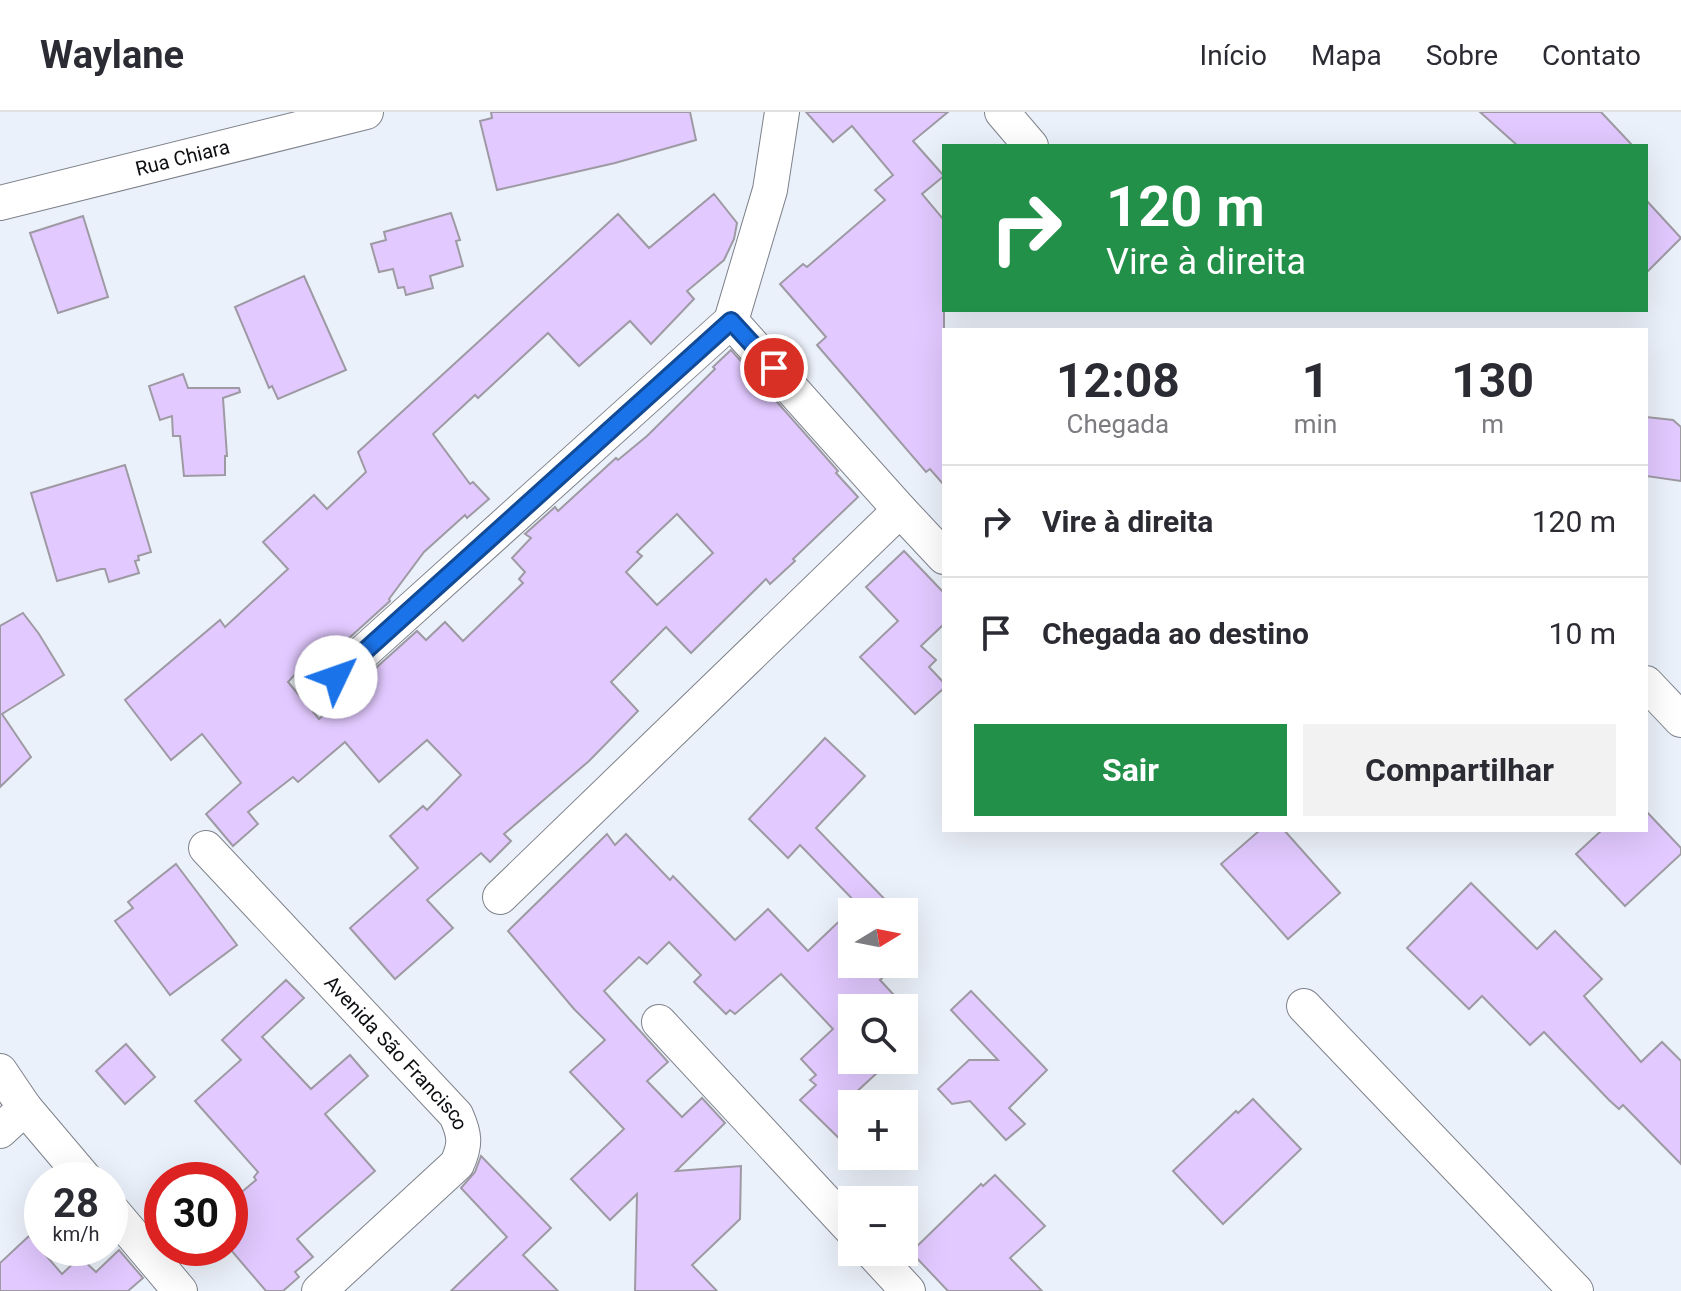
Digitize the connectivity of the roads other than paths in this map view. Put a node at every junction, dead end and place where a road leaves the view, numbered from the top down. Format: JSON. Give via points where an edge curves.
{"nodes":[{"id":1,"x":366,"y":112,"type":"edge"},
{"id":2,"x":782,"y":112,"type":"edge"},
{"id":3,"x":1002,"y":112,"type":"edge"},
{"id":4,"x":1029,"y":144,"type":"edge"},
{"id":5,"x":0,"y":203,"type":"edge"},
{"id":6,"x":731,"y":321,"type":"junction"},
{"id":7,"x":900,"y":510,"type":"junction"},
{"id":8,"x":942,"y":555,"type":"edge"},
{"id":9,"x":336,"y":677,"type":"dead end"},
{"id":10,"x":1648,"y":685,"type":"edge"},
{"id":11,"x":1681,"y":720,"type":"edge"},
{"id":12,"x":206,"y":848,"type":"dead end"},
{"id":13,"x":500,"y":897,"type":"dead end"},
{"id":14,"x":1304,"y":1006,"type":"dead end"},
{"id":15,"x":659,"y":1022,"type":"dead end"},
{"id":16,"x":0,"y":1071,"type":"edge"},
{"id":17,"x":25,"y":1108,"type":"junction"},
{"id":18,"x":0,"y":1131,"type":"edge"},
{"id":19,"x":71,"y":1162,"type":"edge"},
{"id":20,"x":838,"y":1215,"type":"edge"},
{"id":21,"x":128,"y":1229,"type":"edge"},
{"id":22,"x":885,"y":1266,"type":"edge"},
{"id":23,"x":180,"y":1291,"type":"edge"},
{"id":24,"x":319,"y":1291,"type":"edge"},
{"id":25,"x":908,"y":1291,"type":"edge"},
{"id":26,"x":1576,"y":1291,"type":"edge"}],
"edges":[{"from":1,"to":5,"type":"street","name":"Rua Chiara"},
{"from":2,"to":6,"type":"street","via":[[770,190]]},
{"from":3,"to":4,"type":"street"},
{"from":6,"to":7,"type":"street"},
{"from":6,"to":9,"type":"street"},
{"from":7,"to":8,"type":"street"},
{"from":7,"to":13,"type":"street"},
{"from":10,"to":11,"type":"street"},
{"from":12,"to":24,"type":"street","name":"Avenida São Francisco","via":[[456,1115],[464,1132],[466,1146],[457,1164]]},
{"from":14,"to":26,"type":"street"},
{"from":15,"to":20,"type":"street"},
{"from":16,"to":17,"type":"street"},
{"from":17,"to":18,"type":"street"},
{"from":17,"to":19,"type":"street"},
{"from":21,"to":23,"type":"street"},
{"from":22,"to":25,"type":"street"}]}
